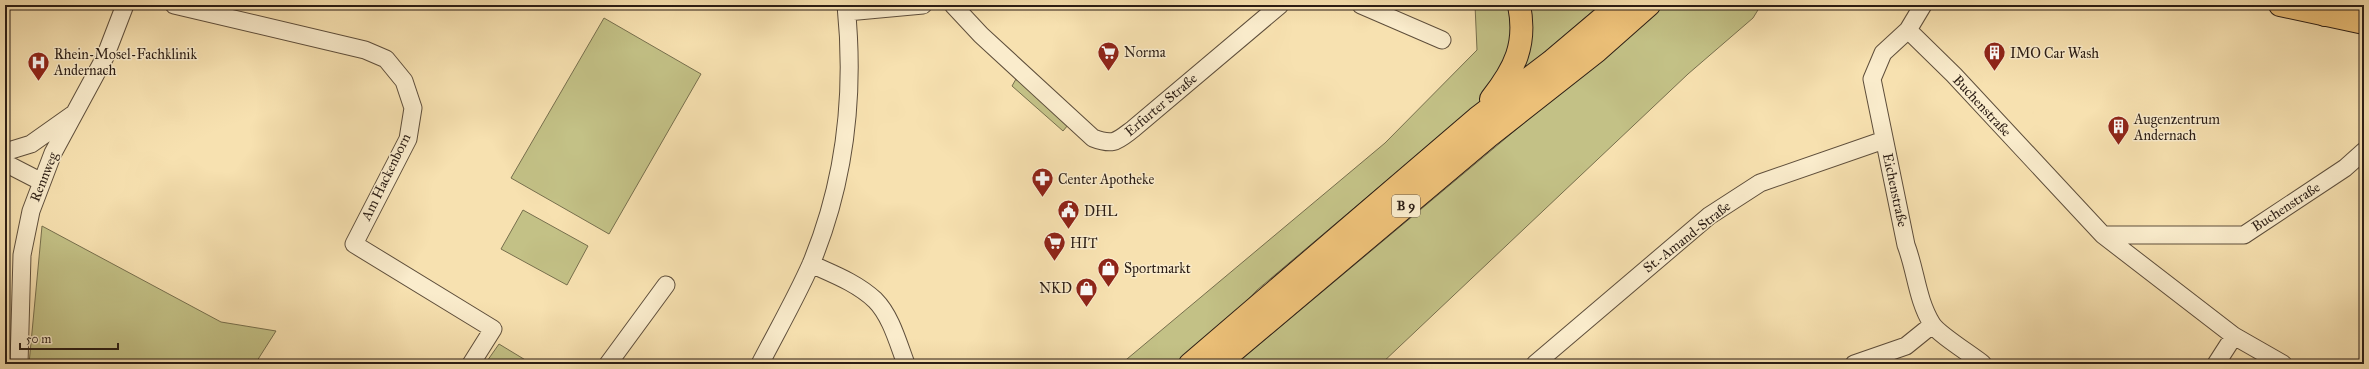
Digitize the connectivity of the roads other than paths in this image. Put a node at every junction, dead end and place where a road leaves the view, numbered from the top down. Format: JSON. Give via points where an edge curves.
{"nodes":[{"id":1,"x":125,"y":5,"type":"edge"},
{"id":2,"x":174,"y":5,"type":"edge"},
{"id":3,"x":923,"y":5,"type":"edge"},
{"id":4,"x":952,"y":5,"type":"edge"},
{"id":5,"x":1280,"y":5,"type":"edge"},
{"id":6,"x":1361,"y":5,"type":"edge"},
{"id":7,"x":1519,"y":5,"type":"edge"},
{"id":8,"x":1618,"y":5,"type":"edge"},
{"id":9,"x":1649,"y":5,"type":"edge"},
{"id":10,"x":1923,"y":5,"type":"edge"},
{"id":11,"x":2280,"y":5,"type":"edge"},
{"id":12,"x":2357,"y":5,"type":"edge"},
{"id":13,"x":847,"y":9,"type":"edge"},
{"id":14,"x":2325,"y":15,"type":"junction"},
{"id":15,"x":2364,"y":23,"type":"edge"},
{"id":16,"x":1908,"y":30,"type":"junction"},
{"id":17,"x":1442,"y":40,"type":"dead end"},
{"id":18,"x":75,"y":113,"type":"junction"},
{"id":19,"x":1476,"y":118,"type":"junction"},
{"id":20,"x":1884,"y":140,"type":"junction"},
{"id":21,"x":2364,"y":151,"type":"edge"},
{"id":22,"x":5,"y":152,"type":"edge"},
{"id":23,"x":5,"y":163,"type":"edge"},
{"id":24,"x":40,"y":181,"type":"junction"},
{"id":25,"x":2103,"y":236,"type":"junction"},
{"id":26,"x":811,"y":264,"type":"junction"},
{"id":27,"x":666,"y":285,"type":"dead end"},
{"id":28,"x":1932,"y":325,"type":"junction"},
{"id":29,"x":2234,"y":336,"type":"junction"},
{"id":30,"x":19,"y":364,"type":"edge"},
{"id":31,"x":470,"y":364,"type":"edge"},
{"id":32,"x":608,"y":364,"type":"edge"},
{"id":33,"x":760,"y":364,"type":"edge"},
{"id":34,"x":906,"y":364,"type":"edge"},
{"id":35,"x":1190,"y":364,"type":"edge"},
{"id":36,"x":1218,"y":364,"type":"edge"},
{"id":37,"x":1535,"y":364,"type":"edge"},
{"id":38,"x":1854,"y":364,"type":"edge"},
{"id":39,"x":1983,"y":364,"type":"edge"},
{"id":40,"x":2216,"y":364,"type":"edge"},
{"id":41,"x":2283,"y":364,"type":"edge"}],
"edges":[{"from":1,"to":18,"type":"street","name":"Rennweg","via":[[106,57]]},
{"from":2,"to":31,"type":"street","name":"Am Hackenborn","via":[[365,50],[386,59],[404,81],[413,108],[408,139],[354,244],[493,329]]},
{"from":3,"to":13,"type":"street"},
{"from":4,"to":5,"type":"street","name":"Erfurter Straße","via":[[1093,138],[1114,143],[1134,129]]},
{"from":6,"to":17,"type":"street"},
{"from":7,"to":19,"type":"main road","via":[[1522,37],[1518,57],[1504,83]]},
{"from":8,"to":19,"type":"main road","number":"B 9"},
{"from":9,"to":36,"type":"main road","number":"B 9"},
{"from":10,"to":16,"type":"street","name":"Eichenstraße"},
{"from":11,"to":14,"type":"main road"},
{"from":12,"to":14,"type":"main road"},
{"from":13,"to":26,"type":"street","via":[[850,40],[849,104],[843,154],[827,218]]},
{"from":14,"to":15,"type":"main road"},
{"from":16,"to":20,"type":"street","name":"Eichenstraße","via":[[1883,52],[1872,79]]},
{"from":16,"to":25,"type":"street","name":"Buchenstraße","via":[[1954,75]]},
{"from":18,"to":22,"type":"street","via":[[31,144]]},
{"from":18,"to":24,"type":"street","name":"Rennweg"},
{"from":19,"to":35,"type":"main road","number":"B 9"},
{"from":20,"to":28,"type":"street","name":"Eichenstraße","via":[[1906,245],[1913,262],[1917,287]]},
{"from":20,"to":37,"type":"street","name":"St.-Amand-Straße","via":[[1760,183],[1709,216]]},
{"from":21,"to":25,"type":"street","name":"Buchenstraße","via":[[2345,168],[2244,235]]},
{"from":23,"to":24,"type":"street"},
{"from":24,"to":30,"type":"street","name":"Rennweg","via":[[22,255]]},
{"from":25,"to":29,"type":"street","name":"Buchenstraße"},
{"from":26,"to":33,"type":"street"},
{"from":26,"to":34,"type":"street","via":[[845,279],[876,300],[886,316]]},
{"from":27,"to":32,"type":"street"},
{"from":28,"to":38,"type":"street","via":[[1906,346]]},
{"from":28,"to":39,"type":"street"},
{"from":29,"to":40,"type":"street"},
{"from":29,"to":41,"type":"street","name":"Buchenstraße"}]}
